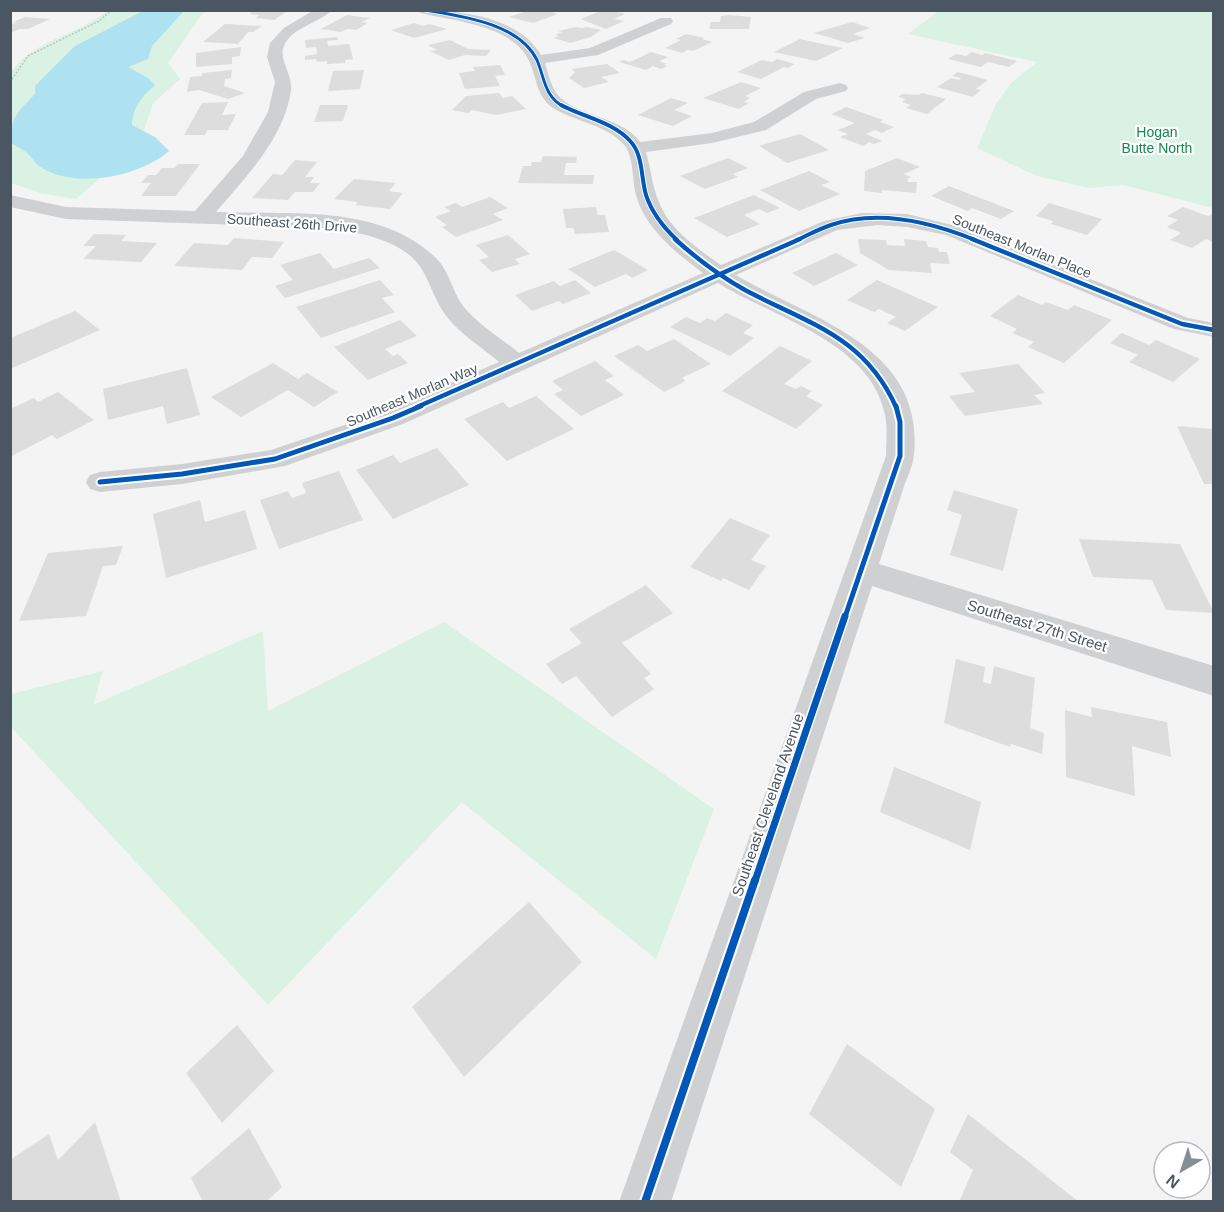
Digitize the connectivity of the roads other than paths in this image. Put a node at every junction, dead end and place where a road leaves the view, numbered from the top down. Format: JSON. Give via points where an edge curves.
{"nodes":[{"id":1,"x":325,"y":10,"type":"edge"},
{"id":2,"x":425,"y":10,"type":"edge"},
{"id":3,"x":486,"y":10,"type":"edge"},
{"id":4,"x":468,"y":18,"type":"junction"},
{"id":5,"x":666,"y":21,"type":"dead end"},
{"id":6,"x":537,"y":60,"type":"junction"},
{"id":7,"x":840,"y":88,"type":"dead end"},
{"id":8,"x":636,"y":148,"type":"junction"},
{"id":9,"x":10,"y":201,"type":"edge"},
{"id":10,"x":201,"y":217,"type":"junction"},
{"id":11,"x":718,"y":274,"type":"junction"},
{"id":12,"x":1214,"y":330,"type":"edge"},
{"id":13,"x":516,"y":363,"type":"junction"},
{"id":14,"x":100,"y":482,"type":"dead end"},
{"id":15,"x":861,"y":570,"type":"junction"},
{"id":16,"x":1214,"y":681,"type":"edge"},
{"id":17,"x":645,"y":1202,"type":"edge"}],
"edges":[{"from":1,"to":10,"type":"street","via":[[294,28],[275,49],[283,76],[282,95],[272,120],[255,154]]},
{"from":2,"to":4,"type":"street"},
{"from":3,"to":4,"type":"street"},
{"from":4,"to":6,"type":"street","via":[[511,35],[527,46]]},
{"from":5,"to":6,"type":"street","via":[[593,52]]},
{"from":6,"to":8,"type":"street","via":[[545,90],[558,104],[618,131]]},
{"from":7,"to":8,"type":"street","via":[[810,95],[759,126],[711,138]]},
{"from":8,"to":11,"type":"street","via":[[646,202],[666,230]]},
{"from":9,"to":10,"type":"street","name":"Southeast 26th Drive","via":[[66,213]]},
{"from":10,"to":13,"type":"street","name":"Southeast 26th Drive","via":[[326,222],[389,235],[430,264],[457,314]]},
{"from":11,"to":12,"type":"street","name":"Southeast Morlan Place","via":[[831,225],[855,219],[898,218],[953,231],[1182,324]]},
{"from":11,"to":13,"type":"street","name":"Southeast Morlan Way"},
{"from":11,"to":15,"type":"street","name":"Southeast Cleveland Avenue","via":[[826,328],[884,378],[899,413],[900,456]]},
{"from":13,"to":14,"type":"street","name":"Southeast Morlan Way","via":[[393,418],[275,459]]},
{"from":15,"to":16,"type":"street","name":"Southeast 27th Street"},
{"from":15,"to":17,"type":"street","name":"Southeast Cleveland Avenue"}]}
